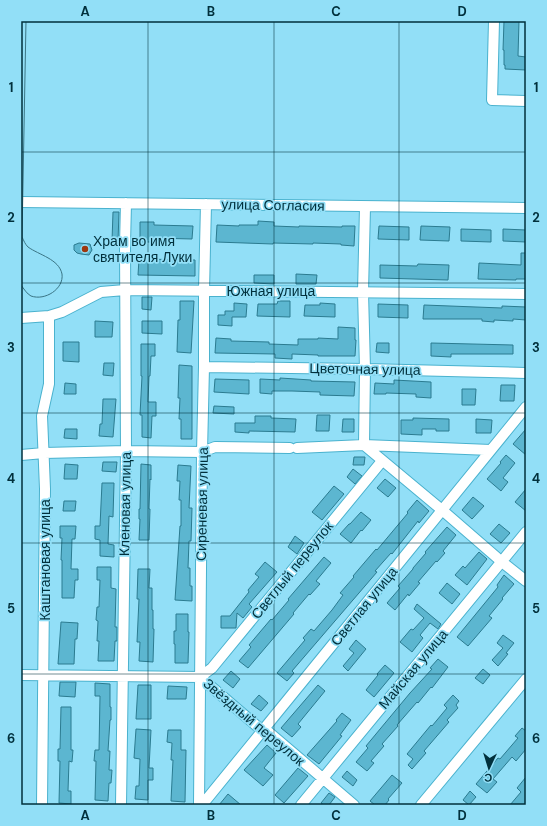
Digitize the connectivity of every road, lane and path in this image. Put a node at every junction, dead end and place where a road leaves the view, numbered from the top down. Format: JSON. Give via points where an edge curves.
{"nodes":[{"id":1,"x":494,"y":21,"type":"edge"},
{"id":2,"x":526,"y":101,"type":"edge"},
{"id":3,"x":21,"y":202,"type":"edge"},
{"id":4,"x":126,"y":203,"type":"junction"},
{"id":5,"x":206,"y":204,"type":"junction"},
{"id":6,"x":365,"y":207,"type":"junction"},
{"id":7,"x":526,"y":208,"type":"edge"},
{"id":8,"x":125,"y":290,"type":"junction"},
{"id":9,"x":204,"y":291,"type":"junction"},
{"id":10,"x":363,"y":292,"type":"junction"},
{"id":11,"x":526,"y":294,"type":"edge"},
{"id":12,"x":49,"y":316,"type":"junction"},
{"id":13,"x":21,"y":318,"type":"edge"},
{"id":14,"x":204,"y":367,"type":"junction"},
{"id":15,"x":365,"y":369,"type":"junction"},
{"id":16,"x":526,"y":373,"type":"edge"},
{"id":17,"x":526,"y":407,"type":"edge"},
{"id":18,"x":364,"y":446,"type":"junction"},
{"id":19,"x":491,"y":450,"type":"junction"},
{"id":20,"x":126,"y":451,"type":"junction"},
{"id":21,"x":202,"y":452,"type":"junction"},
{"id":22,"x":44,"y":453,"type":"junction"},
{"id":23,"x":21,"y":455,"type":"edge"},
{"id":24,"x":382,"y":460,"type":"junction"},
{"id":25,"x":442,"y":510,"type":"junction"},
{"id":26,"x":526,"y":532,"type":"edge"},
{"id":27,"x":502,"y":562,"type":"junction"},
{"id":28,"x":526,"y":581,"type":"edge"},
{"id":29,"x":21,"y":675,"type":"edge"},
{"id":30,"x":44,"y":676,"type":"junction"},
{"id":31,"x":122,"y":676,"type":"junction"},
{"id":32,"x":200,"y":678,"type":"junction"},
{"id":33,"x":526,"y":678,"type":"edge"},
{"id":34,"x":264,"y":729,"type":"junction"},
{"id":35,"x":322,"y":779,"type":"junction"},
{"id":36,"x":42,"y":805,"type":"edge"},
{"id":37,"x":121,"y":805,"type":"edge"},
{"id":38,"x":200,"y":805,"type":"edge"},
{"id":39,"x":301,"y":805,"type":"edge"},
{"id":40,"x":354,"y":805,"type":"edge"},
{"id":41,"x":421,"y":805,"type":"edge"}],
"edges":[{"from":1,"to":2,"type":"street","via":[[492,100]]},
{"from":3,"to":4,"type":"street","name":"улица Согласия"},
{"from":4,"to":5,"type":"street","name":"улица Согласия"},
{"from":4,"to":8,"type":"street","name":"Кленовая улица"},
{"from":5,"to":6,"type":"street","name":"улица Согласия"},
{"from":5,"to":9,"type":"street","name":"Сиреневая улица"},
{"from":6,"to":7,"type":"street","name":"улица Согласия"},
{"from":6,"to":10,"type":"street"},
{"from":8,"to":9,"type":"street","name":"Южная улица"},
{"from":8,"to":12,"type":"street","name":"Южная улица","via":[[101,292]]},
{"from":8,"to":20,"type":"street","name":"Кленовая улица"},
{"from":9,"to":10,"type":"street","name":"Южная улица"},
{"from":9,"to":14,"type":"street","name":"Сиреневая улица"},
{"from":10,"to":11,"type":"street","name":"Южная улица"},
{"from":10,"to":15,"type":"street"},
{"from":12,"to":13,"type":"street","name":"Южная улица"},
{"from":12,"to":22,"type":"street","name":"Каштановая улица","via":[[49,384],[42,416]]},
{"from":14,"to":15,"type":"street","name":"Цветочная улица"},
{"from":14,"to":21,"type":"street","name":"Сиреневая улица"},
{"from":15,"to":16,"type":"street","name":"Цветочная улица"},
{"from":15,"to":18,"type":"street"},
{"from":17,"to":19,"type":"street","name":"Светлая улица"},
{"from":18,"to":19,"type":"street"},
{"from":18,"to":21,"type":"street","via":[[215,447]]},
{"from":18,"to":24,"type":"street"},
{"from":19,"to":25,"type":"street","name":"Светлая улица"},
{"from":20,"to":21,"type":"street"},
{"from":20,"to":22,"type":"street"},
{"from":20,"to":31,"type":"street","name":"Кленовая улица"},
{"from":21,"to":32,"type":"street","name":"Сиреневая улица"},
{"from":22,"to":23,"type":"street"},
{"from":22,"to":30,"type":"street","name":"Каштановая улица"},
{"from":24,"to":25,"type":"street"},
{"from":24,"to":32,"type":"street","name":"Светлый переулок","via":[[212,668]]},
{"from":25,"to":27,"type":"street"},
{"from":25,"to":34,"type":"street","name":"Светлая улица"},
{"from":26,"to":27,"type":"street","name":"Майская улица"},
{"from":27,"to":28,"type":"street"},
{"from":27,"to":35,"type":"street","name":"Майская улица"},
{"from":29,"to":30,"type":"street","name":"Звёздный переулок"},
{"from":30,"to":31,"type":"street","name":"Звёздный переулок"},
{"from":30,"to":36,"type":"street","name":"Каштановая улица"},
{"from":31,"to":32,"type":"street","name":"Звёздный переулок"},
{"from":31,"to":37,"type":"street","name":"Кленовая улица"},
{"from":32,"to":34,"type":"street","name":"Звёздный переулок"},
{"from":32,"to":38,"type":"street","name":"Сиреневая улица"},
{"from":33,"to":41,"type":"street"},
{"from":34,"to":35,"type":"street","name":"Звёздный переулок"},
{"from":34,"to":38,"type":"street","name":"Светлая улица"},
{"from":35,"to":39,"type":"street","name":"Майская улица"},
{"from":35,"to":40,"type":"street","name":"Звёздный переулок"}]}
